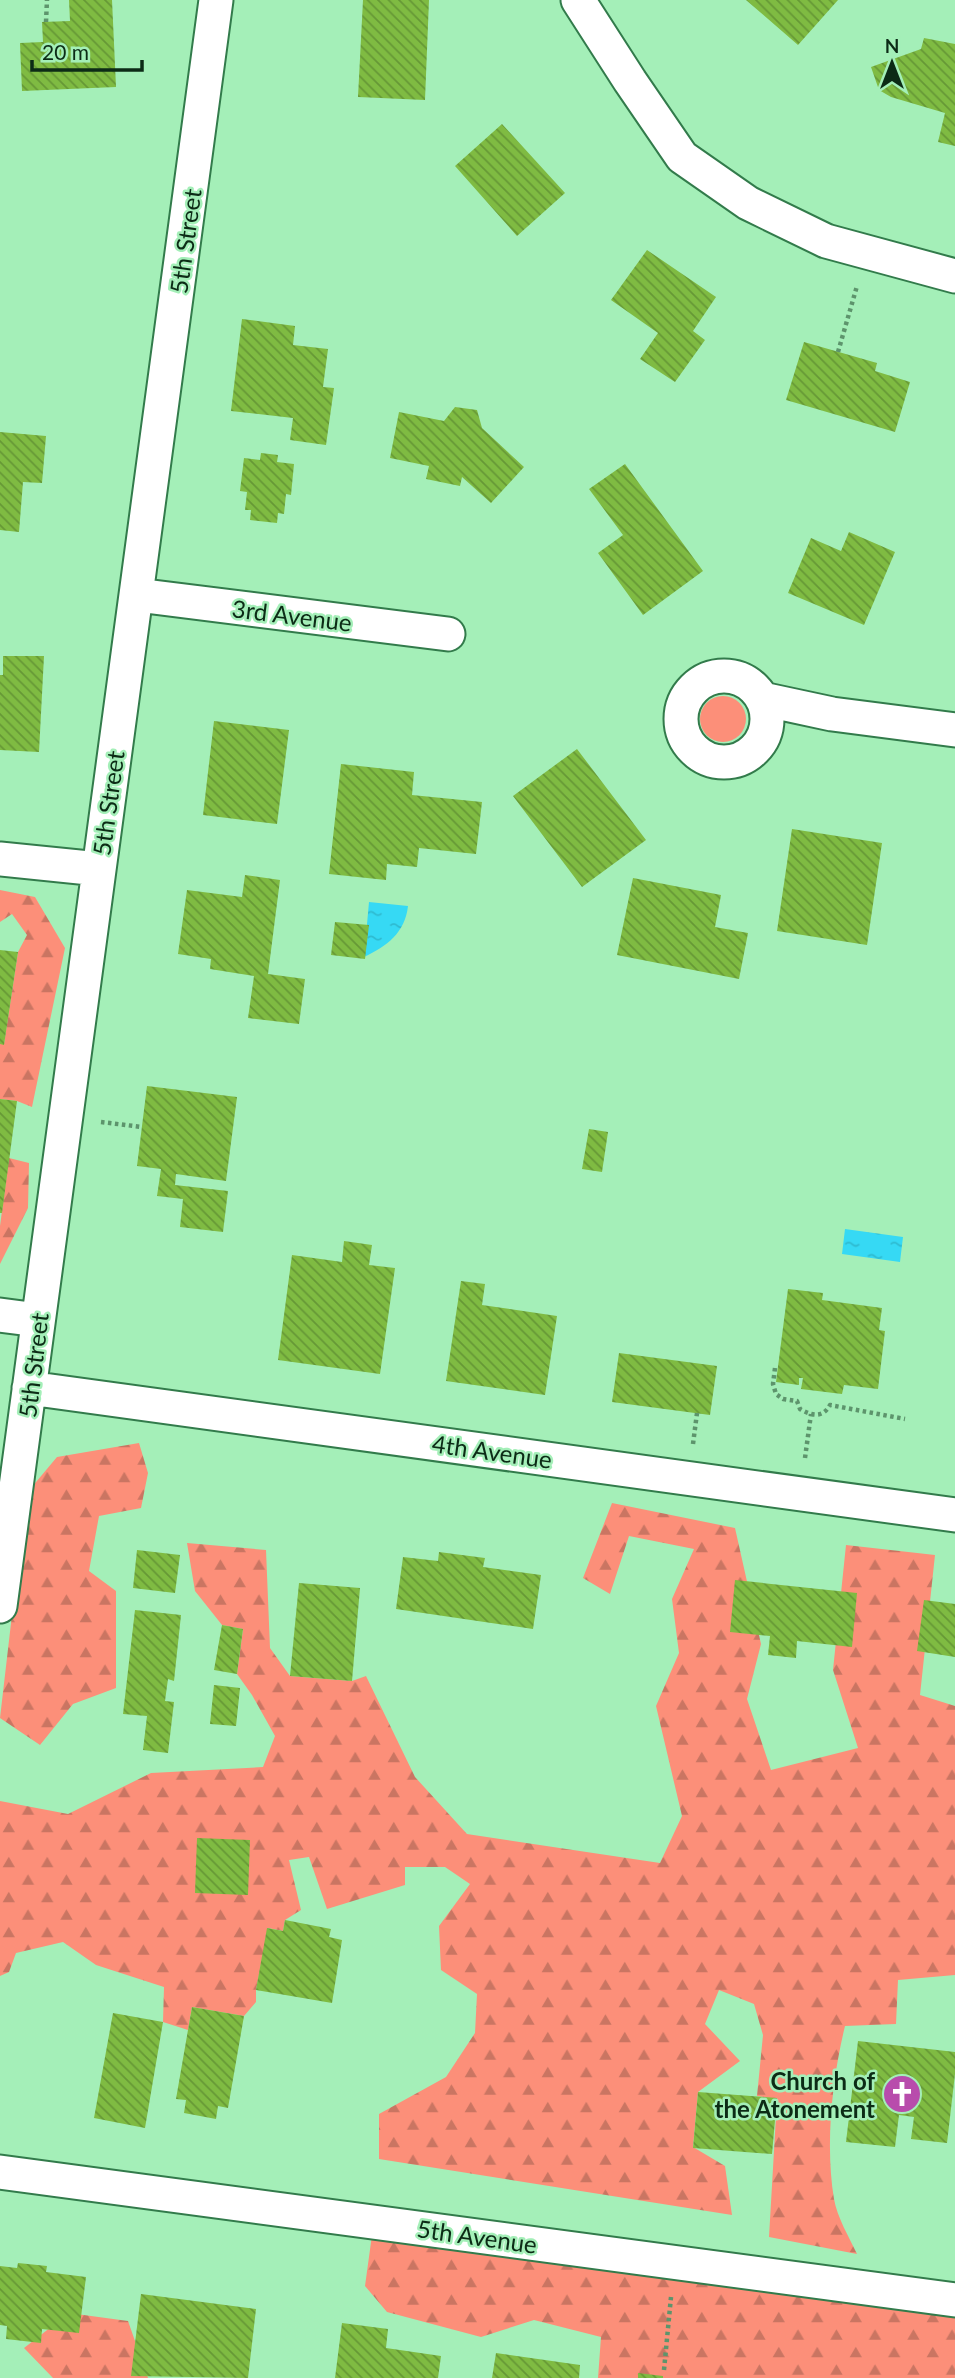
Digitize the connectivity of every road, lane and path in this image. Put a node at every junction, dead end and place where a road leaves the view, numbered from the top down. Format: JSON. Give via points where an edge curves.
{"nodes":[{"id":1,"x":47,"y":0,"type":"edge"},
{"id":2,"x":216,"y":0,"type":"edge"},
{"id":3,"x":578,"y":0,"type":"edge"},
{"id":4,"x":46,"y":22,"type":"dead end"},
{"id":5,"x":868,"y":251,"type":"junction"},
{"id":6,"x":955,"y":276,"type":"edge"},
{"id":7,"x":838,"y":352,"type":"dead end"},
{"id":8,"x":137,"y":595,"type":"junction"},
{"id":9,"x":448,"y":634,"type":"dead end"},
{"id":10,"x":762,"y":699,"type":"dead end"},
{"id":11,"x":955,"y":730,"type":"edge"},
{"id":12,"x":0,"y":859,"type":"edge"},
{"id":13,"x":99,"y":869,"type":"junction"},
{"id":14,"x":66,"y":1117,"type":"junction"},
{"id":15,"x":142,"y":1127,"type":"dead end"},
{"id":16,"x":0,"y":1315,"type":"edge"},
{"id":17,"x":38,"y":1320,"type":"junction"},
{"id":18,"x":775,"y":1368,"type":"dead end"},
{"id":19,"x":19,"y":1397,"type":"edge"},
{"id":20,"x":811,"y":1414,"type":"junction"},
{"id":21,"x":905,"y":1419,"type":"dead end"},
{"id":22,"x":800,"y":1494,"type":"junction"},
{"id":23,"x":955,"y":1515,"type":"edge"},
{"id":24,"x":0,"y":1606,"type":"edge"},
{"id":25,"x":0,"y":2172,"type":"edge"},
{"id":26,"x":672,"y":2290,"type":"dead end"},
{"id":27,"x":955,"y":2300,"type":"edge"},
{"id":28,"x":664,"y":2370,"type":"dead end"}],
"edges":[{"from":1,"to":4,"type":"path"},
{"from":2,"to":8,"type":"street","name":"5th Street"},
{"from":3,"to":5,"type":"street","via":[[682,157],[764,212],[826,240]]},
{"from":5,"to":6,"type":"street"},
{"from":5,"to":7,"type":"path"},
{"from":8,"to":9,"type":"street","name":"3rd Avenue"},
{"from":8,"to":13,"type":"street","name":"5th Street"},
{"from":10,"to":11,"type":"street","via":[[832,714]]},
{"from":12,"to":13,"type":"street"},
{"from":13,"to":14,"type":"street","name":"5th Street"},
{"from":14,"to":15,"type":"path"},
{"from":14,"to":17,"type":"street","name":"5th Street"},
{"from":16,"to":17,"type":"street"},
{"from":17,"to":19,"type":"street","name":"5th Street"},
{"from":18,"to":20,"type":"path","via":[[776,1394],[797,1401],[800,1409]]},
{"from":19,"to":22,"type":"street","name":"4th Avenue"},
{"from":19,"to":24,"type":"street","name":"5th Street"},
{"from":20,"to":21,"type":"path","via":[[826,1412],[830,1405]]},
{"from":20,"to":22,"type":"path"},
{"from":22,"to":23,"type":"street","name":"4th Avenue"},
{"from":25,"to":27,"type":"street","name":"5th Avenue"},
{"from":26,"to":28,"type":"path"}]}
